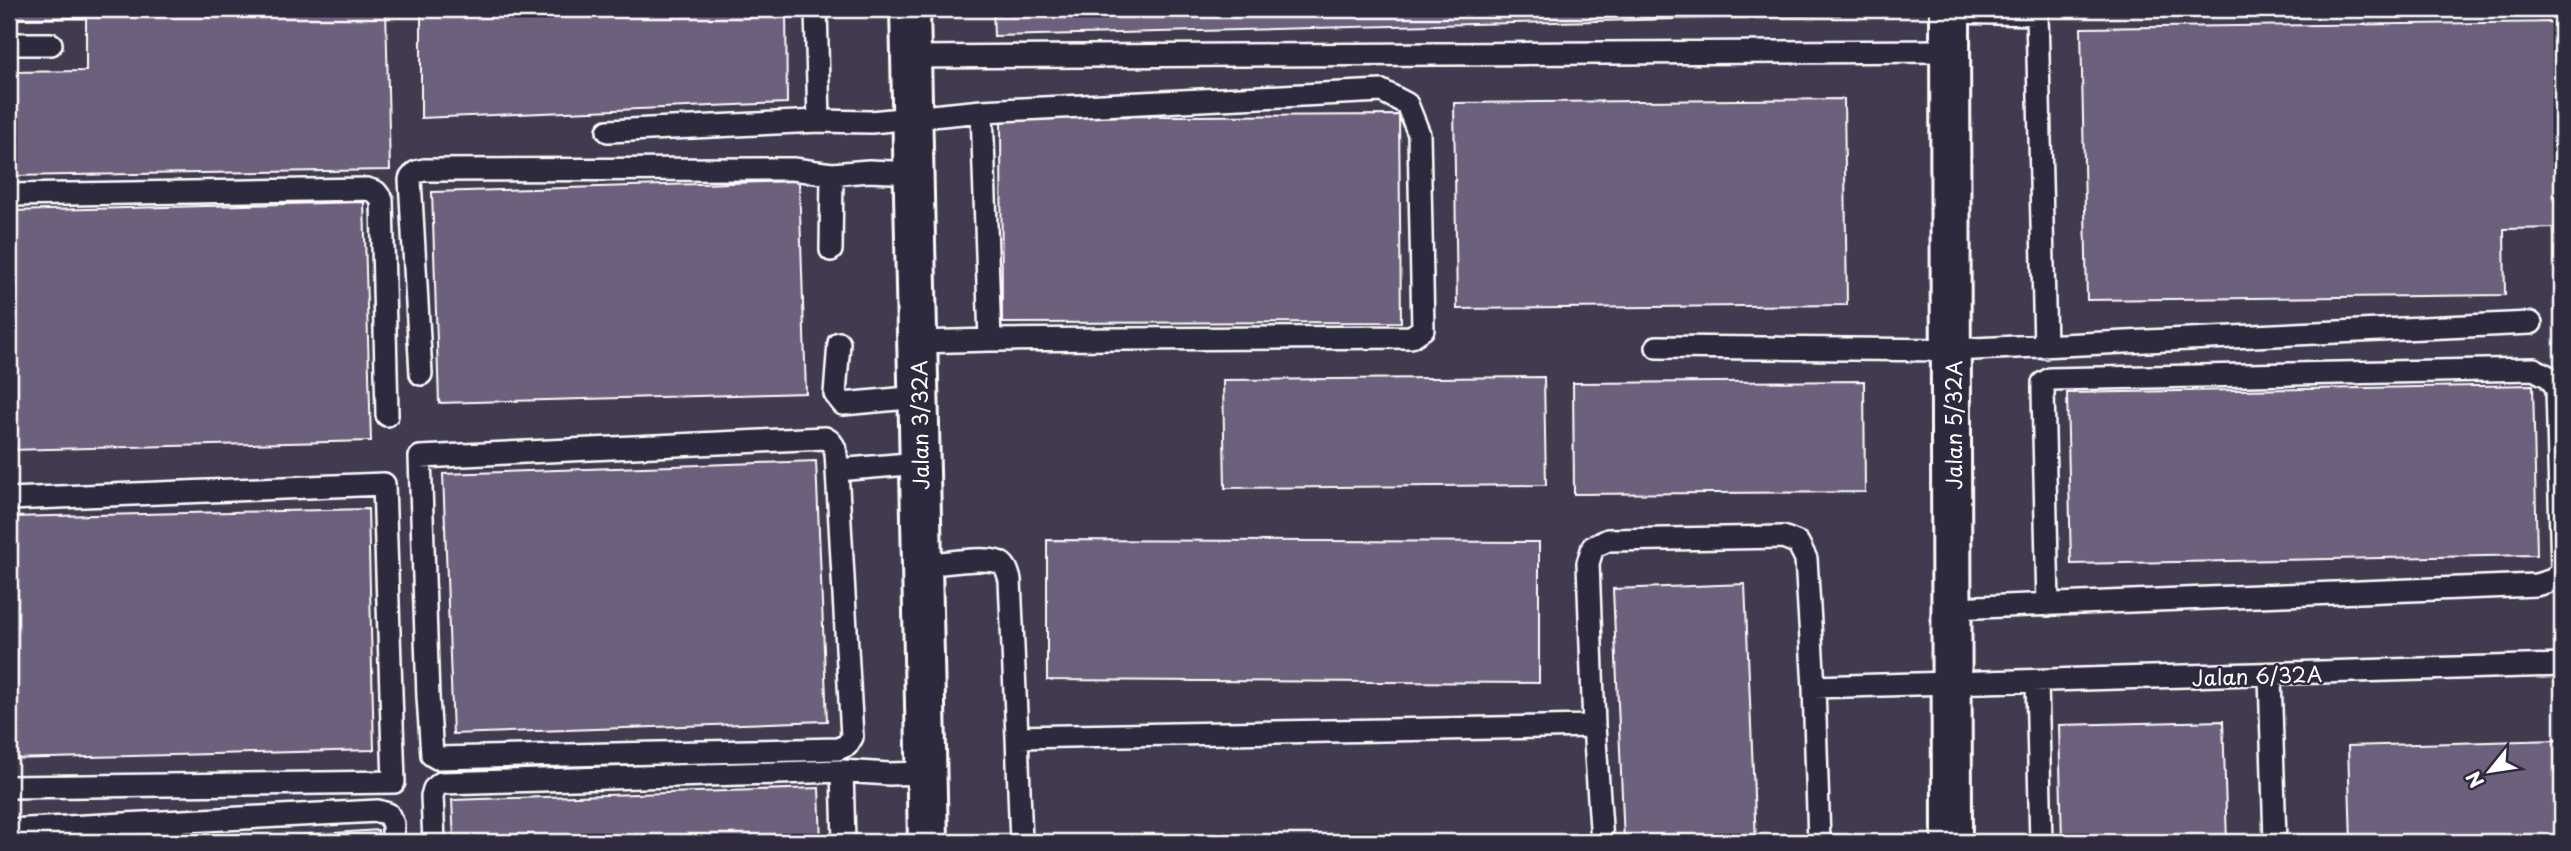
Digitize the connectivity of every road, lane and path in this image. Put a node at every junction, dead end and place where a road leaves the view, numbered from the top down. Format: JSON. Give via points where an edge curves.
{"nodes":[{"id":1,"x":816,"y":9,"type":"edge"},
{"id":2,"x":911,"y":9,"type":"edge"},
{"id":3,"x":1951,"y":11,"type":"edge"},
{"id":4,"x":9,"y":44,"type":"edge"},
{"id":5,"x":51,"y":44,"type":"dead end"},
{"id":6,"x":1951,"y":51,"type":"junction"},
{"id":7,"x":911,"y":57,"type":"junction"},
{"id":8,"x":982,"y":111,"type":"junction"},
{"id":9,"x":913,"y":118,"type":"junction"},
{"id":10,"x":819,"y":121,"type":"junction"},
{"id":11,"x":608,"y":131,"type":"dead end"},
{"id":12,"x":914,"y":173,"type":"junction"},
{"id":13,"x":832,"y":174,"type":"junction"},
{"id":14,"x":9,"y":195,"type":"edge"},
{"id":15,"x":831,"y":250,"type":"dead end"},
{"id":16,"x":2530,"y":323,"type":"dead end"},
{"id":17,"x":990,"y":340,"type":"junction"},
{"id":18,"x":918,"y":342,"type":"junction"},
{"id":19,"x":839,"y":343,"type":"dead end"},
{"id":20,"x":1657,"y":347,"type":"dead end"},
{"id":21,"x":2045,"y":347,"type":"junction"},
{"id":22,"x":1953,"y":350,"type":"junction"},
{"id":23,"x":421,"y":374,"type":"dead end"},
{"id":24,"x":919,"y":397,"type":"junction"},
{"id":25,"x":387,"y":415,"type":"dead end"},
{"id":26,"x":920,"y":463,"type":"junction"},
{"id":27,"x":837,"y":470,"type":"junction"},
{"id":28,"x":9,"y":499,"type":"edge"},
{"id":29,"x":922,"y":565,"type":"junction"},
{"id":30,"x":2048,"y":605,"type":"junction"},
{"id":31,"x":1952,"y":608,"type":"junction"},
{"id":32,"x":2562,"y":665,"type":"edge"},
{"id":33,"x":2270,"y":675,"type":"junction"},
{"id":34,"x":2037,"y":682,"type":"junction"},
{"id":35,"x":1952,"y":683,"type":"junction"},
{"id":36,"x":1814,"y":687,"type":"junction"},
{"id":37,"x":1594,"y":726,"type":"junction"},
{"id":38,"x":1017,"y":737,"type":"junction"},
{"id":39,"x":842,"y":771,"type":"junction"},
{"id":40,"x":927,"y":773,"type":"junction"},
{"id":41,"x":9,"y":786,"type":"edge"},
{"id":42,"x":9,"y":830,"type":"edge"},
{"id":43,"x":393,"y":842,"type":"edge"},
{"id":44,"x":434,"y":842,"type":"edge"},
{"id":45,"x":844,"y":842,"type":"edge"},
{"id":46,"x":928,"y":842,"type":"edge"},
{"id":47,"x":1021,"y":842,"type":"edge"},
{"id":48,"x":1602,"y":842,"type":"edge"},
{"id":49,"x":1819,"y":842,"type":"edge"},
{"id":50,"x":1952,"y":842,"type":"edge"},
{"id":51,"x":2041,"y":842,"type":"edge"},
{"id":52,"x":2276,"y":842,"type":"edge"}],
"edges":[{"from":1,"to":10,"type":"lane"},
{"from":2,"to":7,"type":"street","name":"Jalan 3/32A"},
{"from":3,"to":6,"type":"street","name":"Jalan 5/32A"},
{"from":3,"to":21,"type":"lane","via":[[2038,14]]},
{"from":4,"to":5,"type":"lane"},
{"from":6,"to":7,"type":"lane"},
{"from":6,"to":22,"type":"street","name":"Jalan 5/32A"},
{"from":7,"to":9,"type":"street","name":"Jalan 3/32A"},
{"from":8,"to":9,"type":"lane"},
{"from":8,"to":17,"type":"lane"},
{"from":8,"to":17,"type":"lane","via":[[1382,91],[1407,104],[1419,134],[1423,329],[1411,337]]},
{"from":9,"to":10,"type":"lane"},
{"from":9,"to":12,"type":"street","name":"Jalan 3/32A"},
{"from":10,"to":11,"type":"lane"},
{"from":12,"to":13,"type":"lane"},
{"from":12,"to":18,"type":"street","name":"Jalan 3/32A"},
{"from":13,"to":15,"type":"lane"},
{"from":13,"to":23,"type":"lane","via":[[793,169],[416,172],[410,179]]},
{"from":14,"to":25,"type":"lane","via":[[376,192],[382,200]]},
{"from":16,"to":21,"type":"lane"},
{"from":17,"to":18,"type":"lane"},
{"from":18,"to":24,"type":"street","name":"Jalan 3/32A"},
{"from":19,"to":24,"type":"lane","via":[[835,394],[843,404]]},
{"from":20,"to":22,"type":"lane"},
{"from":21,"to":22,"type":"lane"},
{"from":22,"to":31,"type":"street","name":"Jalan 5/32A"},
{"from":24,"to":26,"type":"street","name":"Jalan 3/32A"},
{"from":26,"to":27,"type":"lane"},
{"from":26,"to":29,"type":"street","name":"Jalan 3/32A"},
{"from":27,"to":27,"type":"lane","via":[[852,737],[847,745],[838,749],[432,755],[420,457],[825,438],[835,448]]},
{"from":28,"to":41,"type":"lane","via":[[384,484],[394,782]]},
{"from":29,"to":38,"type":"lane","via":[[969,561],[998,562],[1006,567]]},
{"from":29,"to":40,"type":"street","name":"Jalan 3/32A"},
{"from":30,"to":30,"type":"lane","via":[[2043,383],[2050,379],[2534,369],[2557,388],[2562,570],[2553,580],[2536,586]]},
{"from":30,"to":31,"type":"lane"},
{"from":31,"to":35,"type":"street","name":"Jalan 5/32A"},
{"from":32,"to":33,"type":"lane","name":"Jalan 6/32A"},
{"from":33,"to":34,"type":"lane","name":"Jalan 6/32A"},
{"from":33,"to":52,"type":"lane"},
{"from":34,"to":35,"type":"lane","name":"Jalan 6/32A"},
{"from":34,"to":51,"type":"lane"},
{"from":35,"to":36,"type":"lane","name":"Jalan 6/32A"},
{"from":35,"to":50,"type":"street","name":"Jalan 5/32A"},
{"from":36,"to":37,"type":"lane","via":[[1806,559],[1798,543],[1783,537],[1608,540],[1593,547],[1588,563]]},
{"from":36,"to":49,"type":"lane"},
{"from":37,"to":38,"type":"lane"},
{"from":37,"to":48,"type":"lane"},
{"from":38,"to":47,"type":"lane"},
{"from":39,"to":40,"type":"lane"},
{"from":39,"to":44,"type":"lane","via":[[441,783],[432,796]]},
{"from":39,"to":45,"type":"lane"},
{"from":40,"to":46,"type":"street","name":"Jalan 3/32A"},
{"from":42,"to":43,"type":"lane","via":[[378,811],[388,814],[393,824]]}]}
